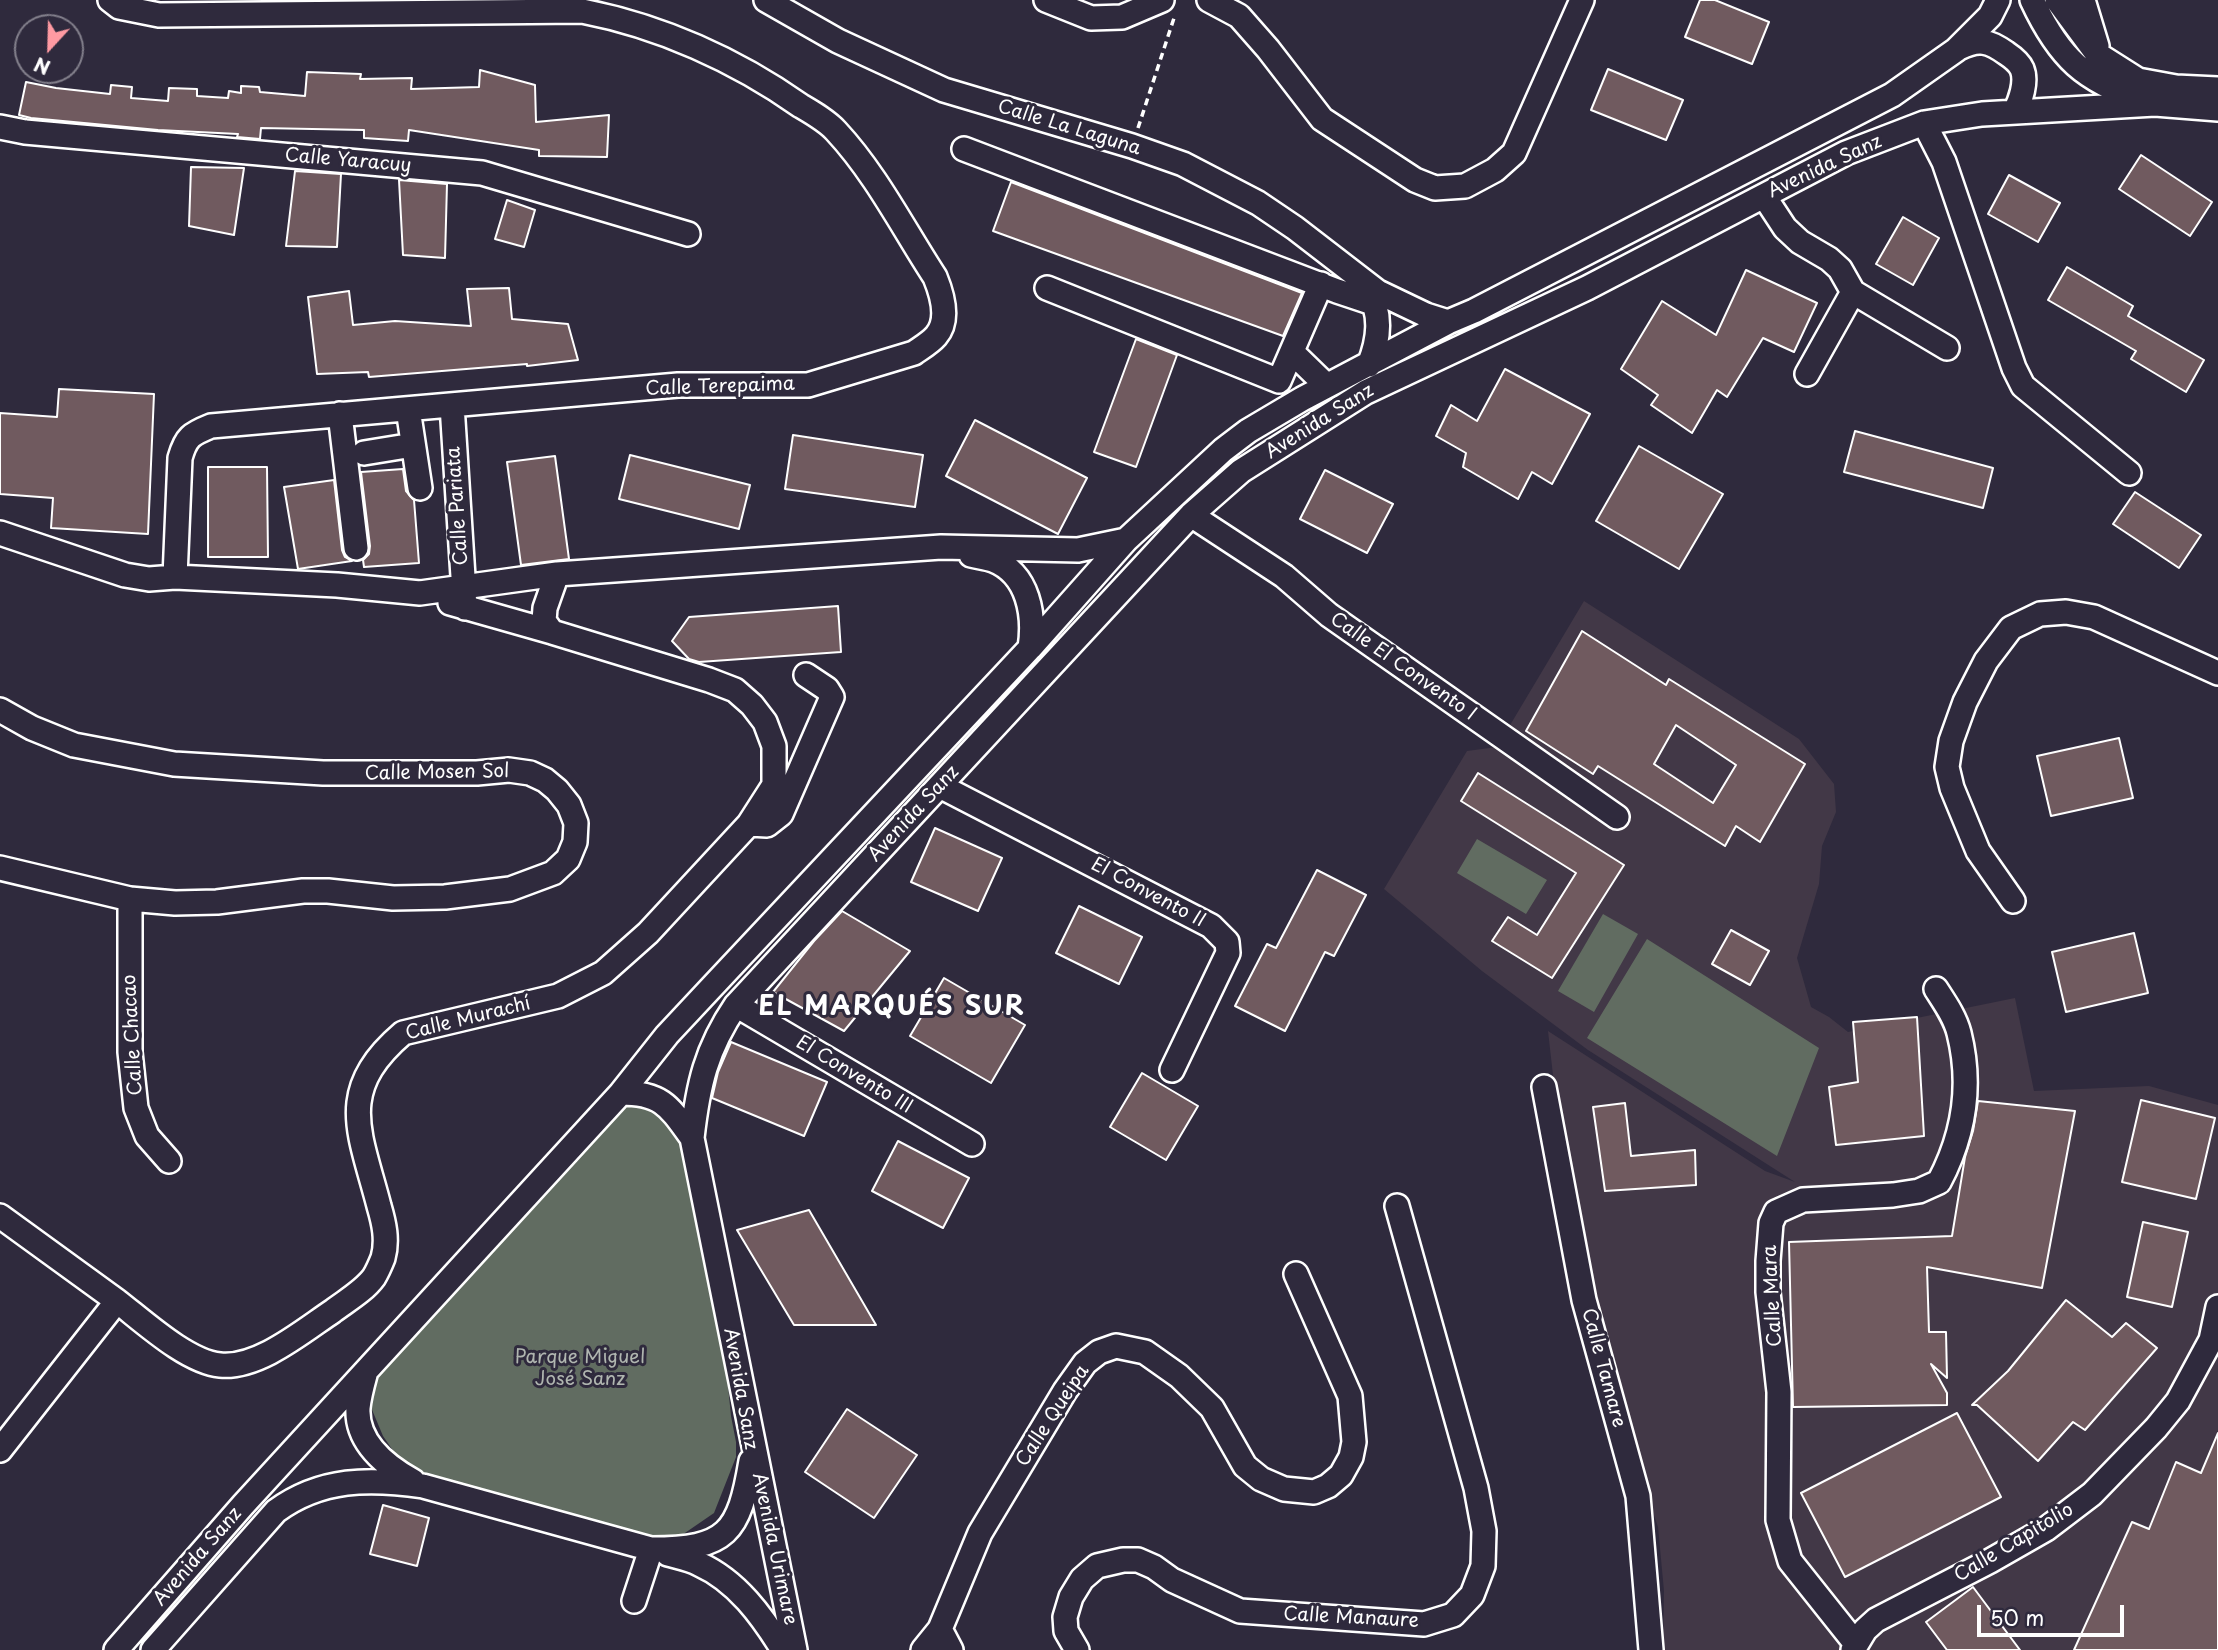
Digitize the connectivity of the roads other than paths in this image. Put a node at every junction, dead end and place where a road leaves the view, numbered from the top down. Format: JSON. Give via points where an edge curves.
{"nodes":[{"id":1,"x":110,"y":0,"type":"edge"},
{"id":2,"x":766,"y":0,"type":"edge"},
{"id":3,"x":1046,"y":0,"type":"edge"},
{"id":4,"x":1209,"y":0,"type":"edge"},
{"id":5,"x":1583,"y":0,"type":"edge"},
{"id":6,"x":1998,"y":0,"type":"edge"},
{"id":7,"x":2032,"y":0,"type":"edge"},
{"id":8,"x":2057,"y":0,"type":"edge"},
{"id":9,"x":2083,"y":0,"type":"edge"},
{"id":10,"x":1169,"y":7,"type":"edge"},
{"id":11,"x":1956,"y":50,"type":"junction"},
{"id":12,"x":2099,"y":56,"type":"junction"},
{"id":13,"x":2218,"y":89,"type":"edge"},
{"id":14,"x":2155,"y":104,"type":"junction"},
{"id":15,"x":2218,"y":109,"type":"edge"},
{"id":16,"x":2014,"y":112,"type":"junction"},
{"id":17,"x":1924,"y":123,"type":"junction"},
{"id":18,"x":0,"y":127,"type":"edge"},
{"id":19,"x":964,"y":149,"type":"dead end"},
{"id":20,"x":1764,"y":196,"type":"junction"},
{"id":21,"x":688,"y":234,"type":"dead end"},
{"id":22,"x":1359,"y":278,"type":"junction"},
{"id":23,"x":1321,"y":284,"type":"junction"},
{"id":24,"x":1047,"y":288,"type":"dead end"},
{"id":25,"x":1853,"y":292,"type":"junction"},
{"id":26,"x":1373,"y":303,"type":"junction"},
{"id":27,"x":1448,"y":322,"type":"junction"},
{"id":28,"x":1947,"y":348,"type":"dead end"},
{"id":29,"x":1292,"y":352,"type":"junction"},
{"id":30,"x":1369,"y":365,"type":"junction"},
{"id":31,"x":1807,"y":373,"type":"dead end"},
{"id":32,"x":1327,"y":386,"type":"junction"},
{"id":33,"x":452,"y":405,"type":"junction"},
{"id":34,"x":408,"y":409,"type":"junction"},
{"id":35,"x":340,"y":414,"type":"junction"},
{"id":36,"x":414,"y":445,"type":"junction"},
{"id":37,"x":364,"y":453,"type":"dead end"},
{"id":38,"x":2129,"y":473,"type":"dead end"},
{"id":39,"x":420,"y":488,"type":"dead end"},
{"id":40,"x":1191,"y":515,"type":"junction"},
{"id":41,"x":0,"y":533,"type":"edge"},
{"id":42,"x":1126,"y":540,"type":"junction"},
{"id":43,"x":941,"y":547,"type":"junction"},
{"id":44,"x":356,"y":548,"type":"dead end"},
{"id":45,"x":557,"y":575,"type":"junction"},
{"id":46,"x":176,"y":577,"type":"junction"},
{"id":47,"x":464,"y":597,"type":"junction"},
{"id":48,"x":552,"y":632,"type":"junction"},
{"id":49,"x":1030,"y":648,"type":"junction"},
{"id":50,"x":2218,"y":673,"type":"edge"},
{"id":51,"x":806,"y":675,"type":"dead end"},
{"id":52,"x":0,"y":710,"type":"edge"},
{"id":53,"x":940,"y":786,"type":"junction"},
{"id":54,"x":1617,"y":817,"type":"dead end"},
{"id":55,"x":749,"y":824,"type":"junction"},
{"id":56,"x":0,"y":868,"type":"edge"},
{"id":57,"x":130,"y":899,"type":"junction"},
{"id":58,"x":2013,"y":901,"type":"dead end"},
{"id":59,"x":1936,"y":989,"type":"dead end"},
{"id":60,"x":737,"y":1004,"type":"junction"},
{"id":61,"x":1172,"y":1070,"type":"dead end"},
{"id":62,"x":1544,"y":1087,"type":"dead end"},
{"id":63,"x":621,"y":1093,"type":"junction"},
{"id":64,"x":692,"y":1138,"type":"junction"},
{"id":65,"x":972,"y":1144,"type":"dead end"},
{"id":66,"x":169,"y":1161,"type":"dead end"},
{"id":67,"x":1397,"y":1206,"type":"dead end"},
{"id":68,"x":0,"y":1216,"type":"edge"},
{"id":69,"x":1296,"y":1274,"type":"dead end"},
{"id":70,"x":117,"y":1301,"type":"junction"},
{"id":71,"x":2218,"y":1307,"type":"edge"},
{"id":72,"x":365,"y":1372,"type":"junction"},
{"id":73,"x":753,"y":1447,"type":"junction"},
{"id":74,"x":0,"y":1450,"type":"edge"},
{"id":75,"x":423,"y":1486,"type":"junction"},
{"id":76,"x":651,"y":1549,"type":"junction"},
{"id":77,"x":635,"y":1601,"type":"dead end"},
{"id":78,"x":940,"y":1629,"type":"junction"},
{"id":79,"x":1855,"y":1647,"type":"edge"},
{"id":80,"x":116,"y":1650,"type":"edge"},
{"id":81,"x":153,"y":1650,"type":"edge"},
{"id":82,"x":783,"y":1650,"type":"edge"},
{"id":83,"x":795,"y":1650,"type":"edge"},
{"id":84,"x":923,"y":1650,"type":"edge"},
{"id":85,"x":951,"y":1650,"type":"edge"},
{"id":86,"x":1077,"y":1650,"type":"edge"},
{"id":87,"x":1651,"y":1650,"type":"edge"}],
"edges":[{"from":1,"to":33,"type":"street","name":"Calle Terepaima","via":[[119,7],[159,15],[582,11],[663,33],[770,84],[835,129],[877,183],[942,293],[943,321],[938,334],[914,353],[808,385],[678,385]]},
{"from":2,"to":22,"type":"street","name":"Calle La Laguna","via":[[838,41],[944,90],[1183,164],[1258,204]]},
{"from":3,"to":10,"type":"street","via":[[1091,18]]},
{"from":4,"to":5,"type":"street","via":[[1239,16],[1322,119],[1415,180],[1435,188],[1465,186],[1514,153]]},
{"from":6,"to":11,"type":"street","name":"Avenida Sanz","via":[[1990,16]]},
{"from":7,"to":14,"type":"street","via":[[2062,52],[2075,65],[2103,85]]},
{"from":8,"to":12,"type":"street"},
{"from":9,"to":12,"type":"street"},
{"from":11,"to":16,"type":"street","via":[[1967,44],[1991,43],[2012,56],[2023,71],[2022,94]]},
{"from":11,"to":27,"type":"street","name":"Avenida Sanz","via":[[1892,95]]},
{"from":12,"to":13,"type":"street","via":[[2138,80]]},
{"from":14,"to":15,"type":"street","name":"Avenida Sanz"},
{"from":14,"to":16,"type":"street","name":"Avenida Sanz"},
{"from":16,"to":17,"type":"street","name":"Avenida Sanz"},
{"from":17,"to":20,"type":"street","name":"Avenida Sanz","via":[[1846,153]]},
{"from":17,"to":38,"type":"street","via":[[1944,162],[2023,386]]},
{"from":18,"to":21,"type":"street","name":"Calle Yaracuy","via":[[482,173]]},
{"from":19,"to":23,"type":"street"},
{"from":20,"to":25,"type":"street","via":[[1785,228],[1840,269]]},
{"from":20,"to":40,"type":"street","name":"Avenida Sanz","via":[[1587,288],[1366,391],[1241,471]]},
{"from":22,"to":26,"type":"street","name":"Calle La Laguna"},
{"from":22,"to":27,"type":"street","name":"Calle La Laguna","via":[[1401,304]]},
{"from":23,"to":26,"type":"street"},
{"from":23,"to":29,"type":"street"},
{"from":24,"to":29,"type":"street","via":[[1276,380],[1281,379]]},
{"from":25,"to":28,"type":"street"},
{"from":25,"to":31,"type":"street"},
{"from":26,"to":30,"type":"street","name":"Calle La Laguna","via":[[1378,335]]},
{"from":27,"to":30,"type":"street","name":"Avenida Sanz"},
{"from":29,"to":32,"type":"street"},
{"from":30,"to":32,"type":"street","name":"Avenida Sanz"},
{"from":32,"to":42,"type":"street","name":"Avenida Sanz","via":[[1248,430]]},
{"from":33,"to":34,"type":"street","name":"Calle Terepaima"},
{"from":33,"to":47,"type":"street","name":"Calle Pariata"},
{"from":34,"to":35,"type":"street","name":"Calle Terepaima"},
{"from":34,"to":36,"type":"street"},
{"from":35,"to":44,"type":"street"},
{"from":35,"to":46,"type":"street","name":"Calle Terepaima","via":[[211,426],[195,432],[185,442],[180,458]]},
{"from":36,"to":37,"type":"street"},
{"from":36,"to":39,"type":"street"},
{"from":40,"to":53,"type":"street","name":"Avenida Sanz"},
{"from":40,"to":54,"type":"street","name":"Calle El Convento I","via":[[1284,576],[1329,615]]},
{"from":41,"to":46,"type":"street","via":[[125,575]]},
{"from":42,"to":43,"type":"street","via":[[1078,550]]},
{"from":42,"to":49,"type":"street","name":"Avenida Sanz"},
{"from":43,"to":45,"type":"street"},
{"from":43,"to":49,"type":"street","via":[[996,561],[1017,578],[1032,615]]},
{"from":45,"to":47,"type":"street"},
{"from":45,"to":48,"type":"street","via":[[545,608],[544,621]]},
{"from":46,"to":47,"type":"street"},
{"from":47,"to":48,"type":"street","name":"Calle Murachí"},
{"from":48,"to":55,"type":"street","name":"Calle Murachí","via":[[709,680],[735,691],[752,705],[775,746],[775,767],[774,785]]},
{"from":49,"to":63,"type":"street","name":"Avenida Sanz","via":[[693,1007]]},
{"from":50,"to":58,"type":"street","via":[[2094,617],[2040,614],[2011,628],[1986,661],[1965,702],[1947,767],[1978,851]]},
{"from":51,"to":55,"type":"street","via":[[832,697],[781,814],[767,825]]},
{"from":52,"to":57,"type":"street","name":"Calle Mosen Sol","via":[[74,745],[174,764],[323,773],[530,773],[557,790],[576,823],[568,859],[553,873],[510,889],[418,898],[303,891],[217,902]]},
{"from":53,"to":60,"type":"street","name":"Avenida Sanz"},
{"from":53,"to":61,"type":"street","name":"El Convento II","via":[[1212,926],[1227,942],[1228,953]]},
{"from":55,"to":70,"type":"street","name":"Calle Murachí","via":[[648,933],[603,973],[558,996],[402,1033],[386,1047],[361,1084],[357,1107],[386,1234],[383,1257],[374,1277],[352,1297],[263,1355],[220,1365],[181,1349]]},
{"from":56,"to":57,"type":"street","name":"Calle Mosen Sol"},
{"from":57,"to":66,"type":"street","name":"Calle Chacao","via":[[130,1052],[136,1108],[147,1136]]},
{"from":59,"to":79,"type":"street","name":"Calle Mara","via":[[1959,1031],[1966,1095],[1955,1147],[1939,1182],[1893,1195],[1803,1200],[1776,1212],[1771,1223],[1768,1292],[1779,1392],[1778,1520],[1790,1561]]},
{"from":60,"to":64,"type":"street","name":"Avenida Sanz","via":[[720,1028],[700,1079]]},
{"from":60,"to":65,"type":"street","name":"El Convento III"},
{"from":62,"to":87,"type":"street","name":"Calle Tamare","via":[[1584,1300],[1638,1496]]},
{"from":63,"to":64,"type":"street","name":"Avenida Sanz","via":[[641,1093],[666,1104]]},
{"from":63,"to":72,"type":"street","name":"Avenida Sanz"},
{"from":64,"to":73,"type":"street","name":"Avenida Sanz"},
{"from":67,"to":86,"type":"street","name":"Calle Manaure","via":[[1476,1488],[1484,1531],[1483,1566],[1472,1595],[1453,1615],[1424,1624],[1240,1611],[1138,1560],[1123,1560],[1097,1566],[1071,1597],[1066,1631]]},
{"from":68,"to":70,"type":"street","name":"Calle Murachí"},
{"from":69,"to":78,"type":"street","name":"Calle Queipa","via":[[1350,1396],[1354,1442],[1341,1475],[1314,1492],[1284,1489],[1261,1479],[1245,1466],[1212,1408],[1179,1376],[1145,1352],[1116,1346],[1099,1352],[1065,1391],[980,1533]]},
{"from":70,"to":74,"type":"street"},
{"from":71,"to":79,"type":"street","name":"Calle Capitolio","via":[[2211,1340],[2182,1394],[2110,1478],[2046,1529],[1876,1620]]},
{"from":72,"to":75,"type":"street","name":"Avenida Sanz","via":[[358,1405],[360,1430],[375,1453]]},
{"from":72,"to":80,"type":"street","name":"Avenida Sanz"},
{"from":73,"to":76,"type":"street","name":"Avenida Sanz","via":[[746,1493],[729,1529],[688,1549]]},
{"from":73,"to":83,"type":"street","name":"Avenida Urimare"},
{"from":75,"to":76,"type":"street","name":"Avenida Sanz"},
{"from":75,"to":81,"type":"street","name":"Avenida Sanz","via":[[348,1482],[291,1500],[276,1511]]},
{"from":76,"to":77,"type":"street"},
{"from":76,"to":82,"type":"street","name":"Avenida Urimare","via":[[700,1564],[721,1577],[754,1607]]},
{"from":78,"to":84,"type":"street","name":"Calle Queipa"},
{"from":78,"to":85,"type":"street"}]}
